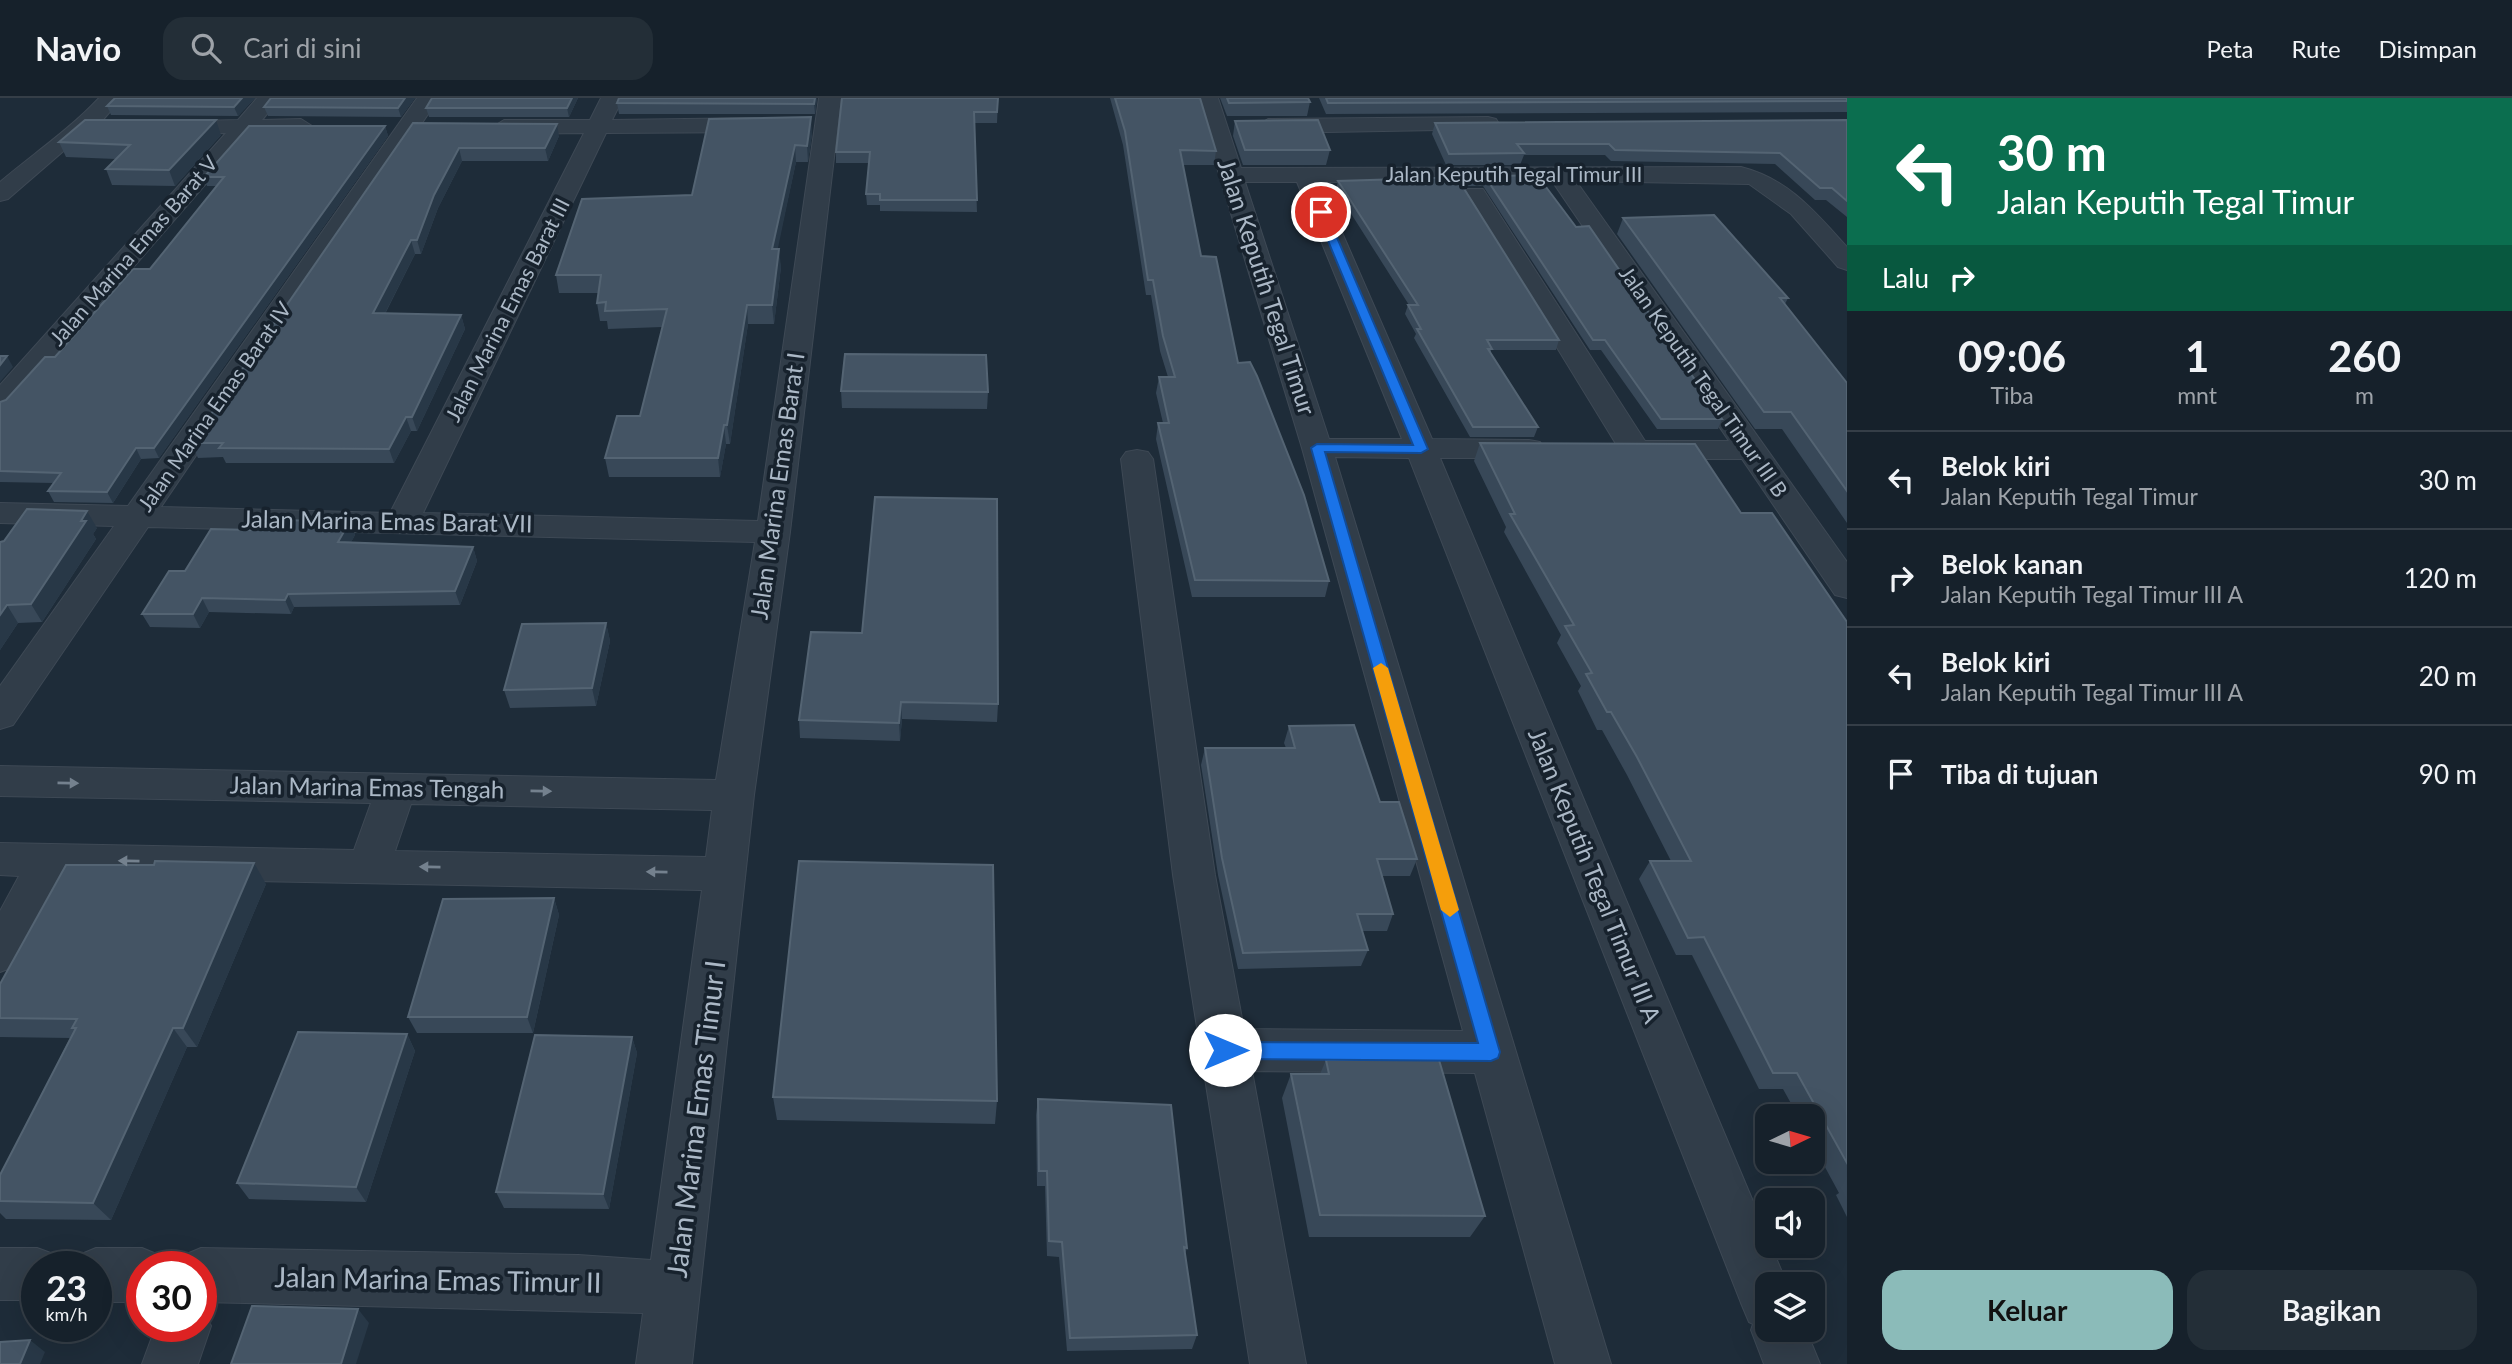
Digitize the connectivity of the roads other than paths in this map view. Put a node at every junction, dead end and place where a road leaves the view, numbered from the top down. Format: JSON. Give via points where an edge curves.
{"nodes":[{"id":1,"x":111,"y":98,"type":"edge"},
{"id":2,"x":269,"y":98,"type":"edge"},
{"id":3,"x":428,"y":98,"type":"edge"},
{"id":4,"x":612,"y":98,"type":"edge"},
{"id":5,"x":1211,"y":112,"type":"edge"},
{"id":6,"x":822,"y":115,"type":"edge"},
{"id":7,"x":1503,"y":124,"type":"edge"},
{"id":8,"x":86,"y":125,"type":"junction"},
{"id":9,"x":785,"y":125,"type":"edge"},
{"id":10,"x":243,"y":126,"type":"junction"},
{"id":11,"x":118,"y":127,"type":"edge"},
{"id":12,"x":146,"y":127,"type":"edge"},
{"id":13,"x":325,"y":127,"type":"edge"},
{"id":14,"x":476,"y":127,"type":"edge"},
{"id":15,"x":599,"y":127,"type":"junction"},
{"id":16,"x":1229,"y":175,"type":"junction"},
{"id":17,"x":1306,"y":176,"type":"junction"},
{"id":18,"x":1560,"y":176,"type":"junction"},
{"id":19,"x":0,"y":194,"type":"edge"},
{"id":20,"x":1475,"y":194,"type":"edge"},
{"id":21,"x":1847,"y":262,"type":"edge"},
{"id":22,"x":0,"y":403,"type":"edge"},
{"id":23,"x":1317,"y":448,"type":"junction"},
{"id":24,"x":1421,"y":449,"type":"junction"},
{"id":25,"x":1555,"y":450,"type":"edge"},
{"id":26,"x":1595,"y":450,"type":"edge"},
{"id":27,"x":1635,"y":450,"type":"junction"},
{"id":28,"x":1748,"y":450,"type":"junction"},
{"id":29,"x":1137,"y":459,"type":"dead end"},
{"id":30,"x":0,"y":513,"type":"edge"},
{"id":31,"x":139,"y":517,"type":"junction"},
{"id":32,"x":402,"y":522,"type":"junction"},
{"id":33,"x":774,"y":532,"type":"junction"},
{"id":34,"x":1847,"y":587,"type":"edge"},
{"id":35,"x":0,"y":715,"type":"edge"},
{"id":36,"x":0,"y":781,"type":"edge"},
{"id":37,"x":396,"y":789,"type":"junction"},
{"id":38,"x":734,"y":795,"type":"junction"},
{"id":39,"x":0,"y":859,"type":"edge"},
{"id":40,"x":50,"y":859,"type":"junction"},
{"id":41,"x":369,"y":866,"type":"junction"},
{"id":42,"x":726,"y":874,"type":"junction"},
{"id":43,"x":0,"y":953,"type":"edge"},
{"id":44,"x":1225,"y":1050,"type":"junction"},
{"id":45,"x":1491,"y":1052,"type":"junction"},
{"id":46,"x":1755,"y":1272,"type":"edge"},
{"id":47,"x":0,"y":1274,"type":"edge"},
{"id":48,"x":21,"y":1274,"type":"edge"},
{"id":49,"x":217,"y":1277,"type":"edge"},
{"id":50,"x":675,"y":1288,"type":"junction"},
{"id":51,"x":178,"y":1342,"type":"edge"},
{"id":52,"x":1784,"y":1342,"type":"edge"},
{"id":53,"x":170,"y":1364,"type":"edge"},
{"id":54,"x":664,"y":1364,"type":"edge"},
{"id":55,"x":1278,"y":1364,"type":"edge"},
{"id":56,"x":1583,"y":1364,"type":"edge"},
{"id":57,"x":1792,"y":1364,"type":"edge"}],
"edges":[{"from":1,"to":8,"type":"street"},
{"from":2,"to":10,"type":"street","name":"Jalan Marina Emas Barat V"},
{"from":3,"to":31,"type":"street","name":"Jalan Marina Emas Barat IV"},
{"from":4,"to":15,"type":"street","name":"Jalan Marina Emas Barat III"},
{"from":5,"to":7,"type":"street"},
{"from":5,"to":16,"type":"street","name":"Jalan Keputih Tegal Timur"},
{"from":6,"to":33,"type":"street","name":"Jalan Marina Emas Barat I"},
{"from":8,"to":11,"type":"street"},
{"from":8,"to":19,"type":"street"},
{"from":9,"to":15,"type":"street"},
{"from":10,"to":12,"type":"street"},
{"from":10,"to":13,"type":"street"},
{"from":10,"to":22,"type":"street","name":"Jalan Marina Emas Barat V"},
{"from":14,"to":15,"type":"street"},
{"from":15,"to":32,"type":"street","name":"Jalan Marina Emas Barat III"},
{"from":16,"to":17,"type":"street","name":"Jalan Keputih Tegal Timur III"},
{"from":16,"to":23,"type":"street","name":"Jalan Keputih Tegal Timur"},
{"from":17,"to":18,"type":"street","name":"Jalan Keputih Tegal Timur III"},
{"from":17,"to":24,"type":"street","name":"Jalan Keputih Tegal Timur III A"},
{"from":18,"to":21,"type":"street","name":"Jalan Keputih Tegal Timur III","via":[[1756,176],[1780,193]]},
{"from":18,"to":28,"type":"street","name":"Jalan Keputih Tegal Timur III B"},
{"from":20,"to":27,"type":"street"},
{"from":23,"to":24,"type":"street"},
{"from":23,"to":45,"type":"street","name":"Jalan Keputih Tegal Timur"},
{"from":24,"to":25,"type":"street"},
{"from":24,"to":46,"type":"street","name":"Jalan Keputih Tegal Timur III A"},
{"from":26,"to":27,"type":"street"},
{"from":27,"to":28,"type":"street"},
{"from":28,"to":34,"type":"street","name":"Jalan Keputih Tegal Timur III B"},
{"from":29,"to":44,"type":"street","via":[[1194,875]]},
{"from":30,"to":31,"type":"street","name":"Jalan Marina Emas Barat VII"},
{"from":31,"to":32,"type":"street","name":"Jalan Marina Emas Barat VII"},
{"from":31,"to":35,"type":"street","name":"Jalan Marina Emas Barat IV"},
{"from":32,"to":33,"type":"street","name":"Jalan Marina Emas Barat VII"},
{"from":33,"to":38,"type":"street","name":"Jalan Marina Emas Barat I"},
{"from":36,"to":37,"type":"street","name":"Jalan Marina Emas Tengah","one_way":true},
{"from":37,"to":38,"type":"street","name":"Jalan Marina Emas Tengah","one_way":true},
{"from":37,"to":41,"type":"street"},
{"from":38,"to":42,"type":"street","name":"Jalan Marina Emas Barat I"},
{"from":39,"to":40,"type":"street"},
{"from":41,"to":40,"type":"street","one_way":true},
{"from":40,"to":43,"type":"street"},
{"from":42,"to":41,"type":"street","one_way":true},
{"from":42,"to":50,"type":"street","name":"Jalan Marina Emas Timur I"},
{"from":44,"to":45,"type":"street"},
{"from":44,"to":55,"type":"street"},
{"from":45,"to":56,"type":"street","name":"Jalan Keputih Tegal Timur"},
{"from":47,"to":48,"type":"street"},
{"from":49,"to":50,"type":"street","name":"Jalan Marina Emas Timur II","via":[[578,1282]]},
{"from":50,"to":54,"type":"street","name":"Jalan Marina Emas Timur I"},
{"from":51,"to":53,"type":"street"},
{"from":52,"to":57,"type":"street"}]}
